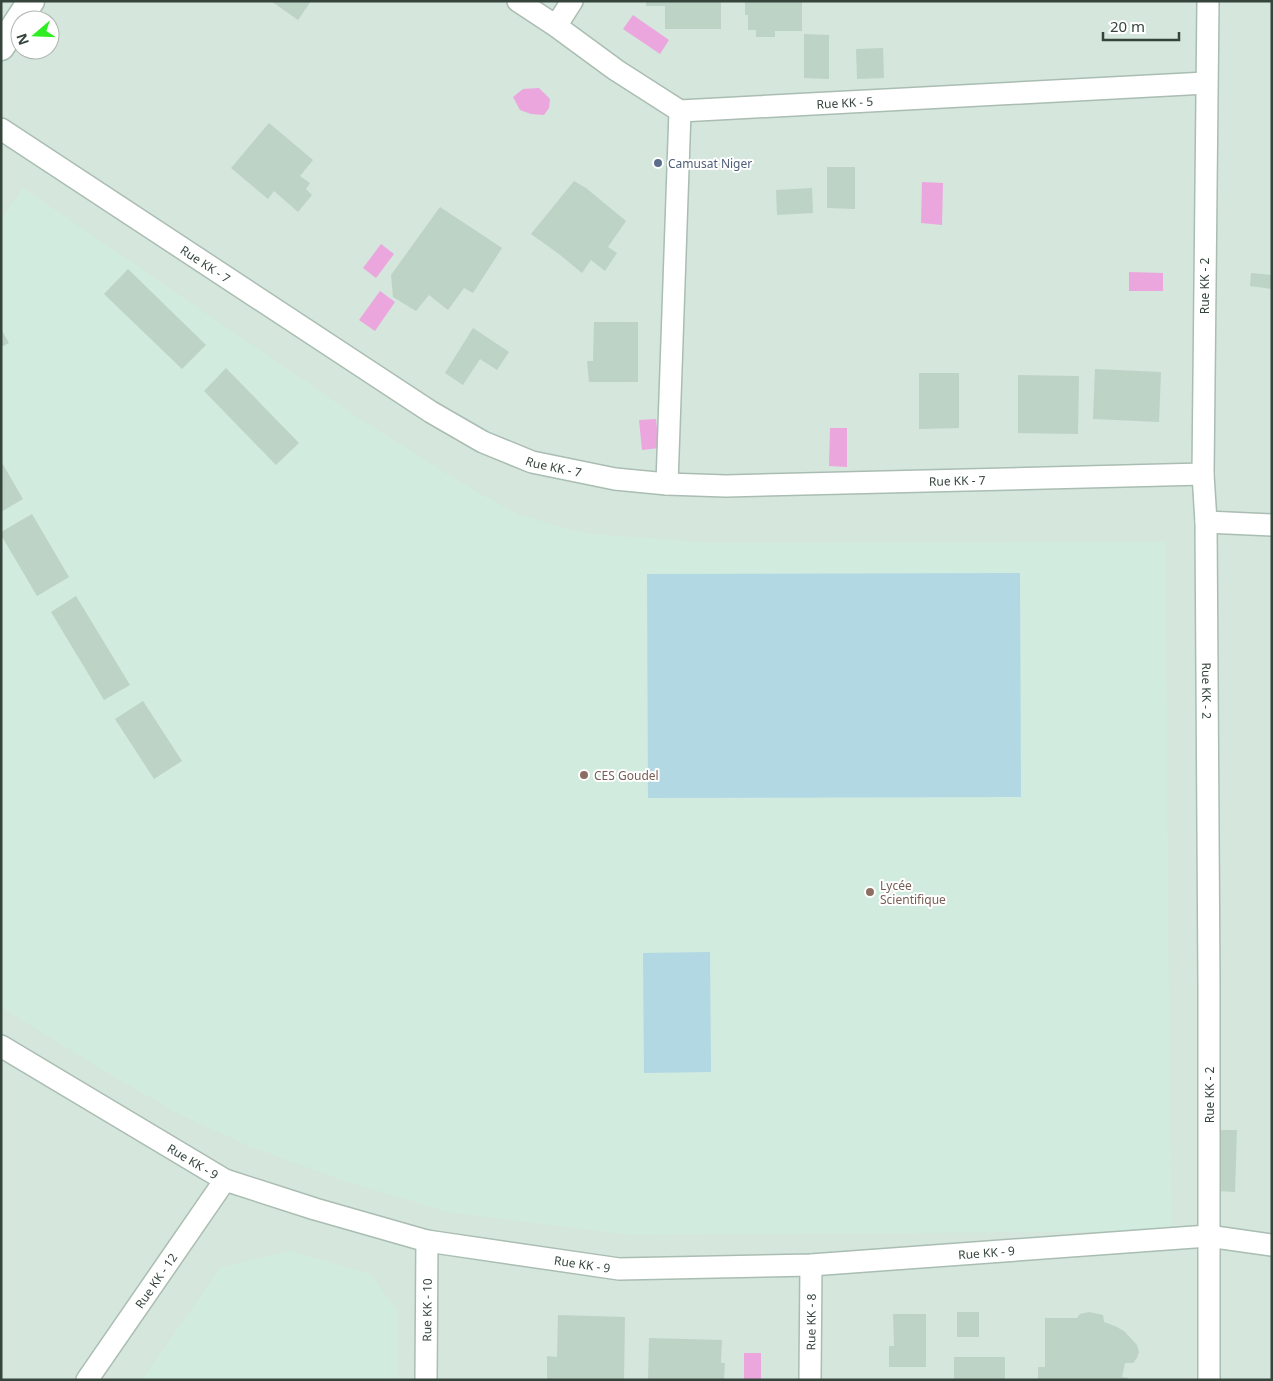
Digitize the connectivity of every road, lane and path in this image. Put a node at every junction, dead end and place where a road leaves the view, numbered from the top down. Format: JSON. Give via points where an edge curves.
{"nodes":[{"id":1,"x":32,"y":1,"type":"edge"},
{"id":2,"x":518,"y":1,"type":"edge"},
{"id":3,"x":572,"y":1,"type":"edge"},
{"id":4,"x":1208,"y":1,"type":"edge"},
{"id":5,"x":556,"y":26,"type":"junction"},
{"id":6,"x":1,"y":47,"type":"edge"},
{"id":7,"x":1206,"y":83,"type":"junction"},
{"id":8,"x":680,"y":110,"type":"junction"},
{"id":9,"x":1,"y":129,"type":"edge"},
{"id":10,"x":1203,"y":474,"type":"junction"},
{"id":11,"x":667,"y":484,"type":"junction"},
{"id":12,"x":1206,"y":522,"type":"junction"},
{"id":13,"x":1272,"y":525,"type":"edge"},
{"id":14,"x":1,"y":1046,"type":"edge"},
{"id":15,"x":225,"y":1180,"type":"junction"},
{"id":16,"x":1208,"y":1236,"type":"junction"},
{"id":17,"x":427,"y":1241,"type":"junction"},
{"id":18,"x":1272,"y":1245,"type":"edge"},
{"id":19,"x":811,"y":1265,"type":"junction"},
{"id":20,"x":86,"y":1380,"type":"edge"},
{"id":21,"x":426,"y":1380,"type":"edge"},
{"id":22,"x":810,"y":1380,"type":"edge"},
{"id":23,"x":1209,"y":1380,"type":"edge"}],
"edges":[{"from":1,"to":6,"type":"street"},
{"from":2,"to":5,"type":"street"},
{"from":3,"to":5,"type":"street"},
{"from":4,"to":7,"type":"street","name":"Rue KK - 2"},
{"from":5,"to":8,"type":"street","via":[[616,70]]},
{"from":7,"to":8,"type":"street","name":"Rue KK - 5"},
{"from":7,"to":10,"type":"street","name":"Rue KK - 2"},
{"from":8,"to":11,"type":"street"},
{"from":9,"to":11,"type":"street","name":"Rue KK - 7","via":[[431,412],[483,442],[532,462],[615,479]]},
{"from":10,"to":11,"type":"street","name":"Rue KK - 7","via":[[726,486]]},
{"from":10,"to":12,"type":"street","name":"Rue KK - 2"},
{"from":12,"to":13,"type":"street"},
{"from":12,"to":16,"type":"street","name":"Rue KK - 2"},
{"from":14,"to":15,"type":"street","name":"Rue KK - 9"},
{"from":15,"to":17,"type":"street","name":"Rue KK - 9"},
{"from":15,"to":20,"type":"street","name":"Rue KK - 12"},
{"from":16,"to":18,"type":"street","name":"Rue KK - 9"},
{"from":16,"to":19,"type":"street","name":"Rue KK - 9"},
{"from":16,"to":23,"type":"street","name":"Rue KK - 2"},
{"from":17,"to":19,"type":"street","name":"Rue KK - 9","via":[[619,1269]]},
{"from":17,"to":21,"type":"street","name":"Rue KK - 10"},
{"from":19,"to":22,"type":"street","name":"Rue KK - 8"}]}
